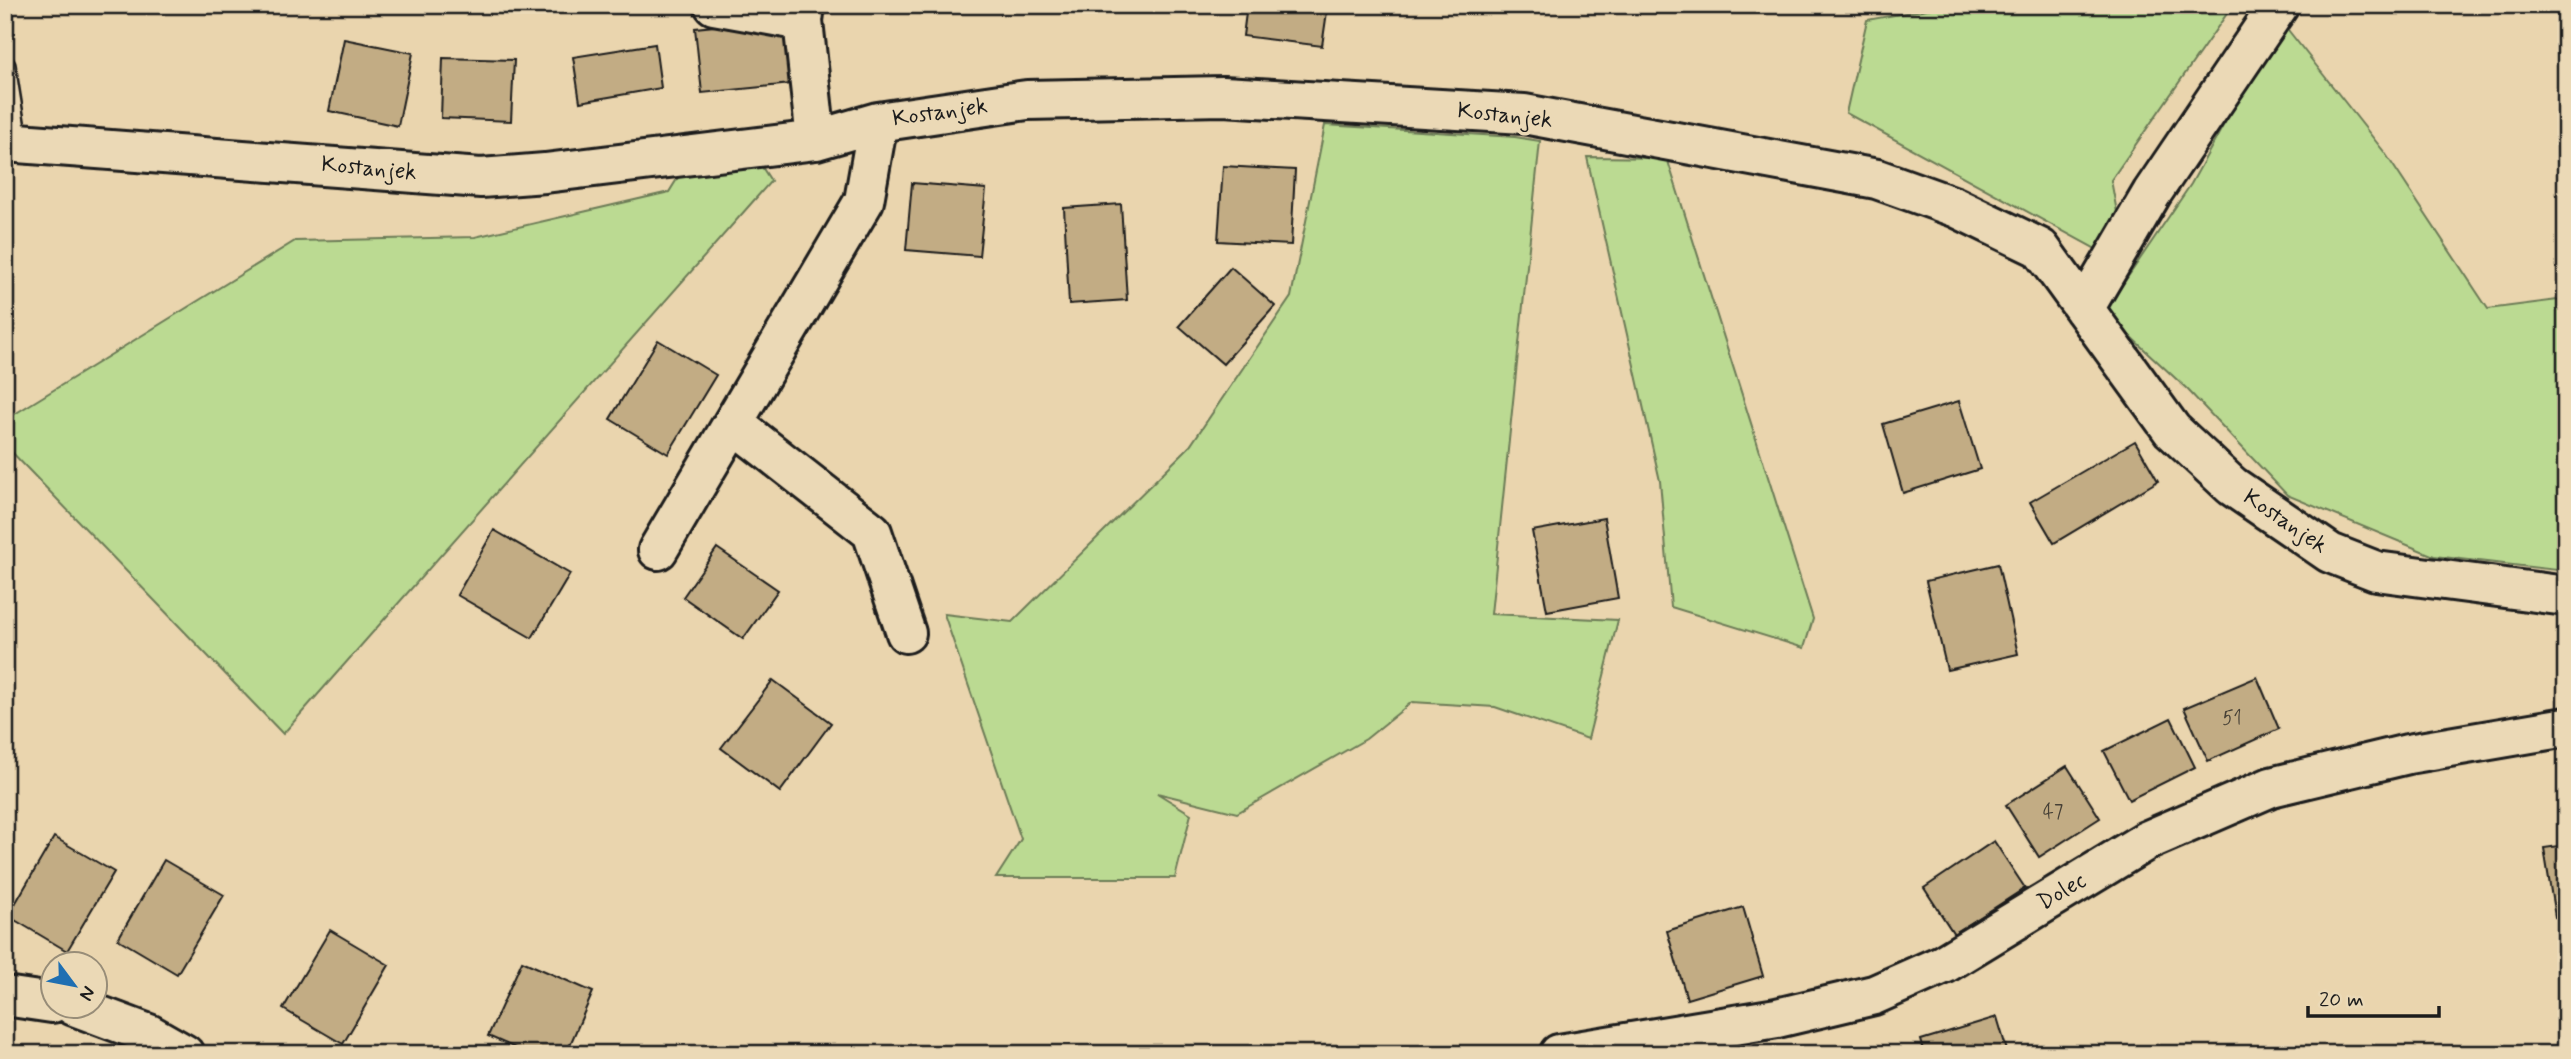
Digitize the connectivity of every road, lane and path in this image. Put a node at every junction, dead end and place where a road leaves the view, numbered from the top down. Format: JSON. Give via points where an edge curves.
{"nodes":[{"id":1,"x":714,"y":5,"type":"edge"},
{"id":2,"x":2278,"y":5,"type":"edge"},
{"id":3,"x":804,"y":13,"type":"edge"},
{"id":4,"x":5,"y":66,"type":"edge"},
{"id":5,"x":878,"y":122,"type":"junction"},
{"id":6,"x":816,"y":140,"type":"junction"},
{"id":7,"x":11,"y":141,"type":"edge"},
{"id":8,"x":2084,"y":309,"type":"junction"},
{"id":9,"x":734,"y":424,"type":"junction"},
{"id":10,"x":658,"y":550,"type":"dead end"},
{"id":11,"x":2566,"y":596,"type":"edge"},
{"id":12,"x":906,"y":633,"type":"dead end"},
{"id":13,"x":2566,"y":727,"type":"edge"},
{"id":14,"x":5,"y":996,"type":"edge"},
{"id":15,"x":38,"y":1001,"type":"edge"},
{"id":16,"x":108,"y":1019,"type":"edge"},
{"id":17,"x":184,"y":1054,"type":"edge"},
{"id":18,"x":1559,"y":1054,"type":"edge"}],
"edges":[{"from":1,"to":3,"type":"street"},
{"from":2,"to":8,"type":"street","via":[[2152,193]]},
{"from":3,"to":6,"type":"street"},
{"from":4,"to":7,"type":"lane"},
{"from":5,"to":6,"type":"street","name":"Kostanjek"},
{"from":5,"to":8,"type":"street","name":"Kostanjek","via":[[1027,100],[1223,96],[1524,114],[1877,179],[1955,206],[2040,248]]},
{"from":5,"to":9,"type":"street","name":"Kostanjek","via":[[864,201]]},
{"from":6,"to":7,"type":"street","name":"Kostanjek","via":[[481,178]]},
{"from":8,"to":11,"type":"street","name":"Kostanjek","via":[[2172,430],[2232,486],[2329,553],[2376,571]]},
{"from":9,"to":10,"type":"street","name":"Kostanjek"},
{"from":9,"to":12,"type":"street","via":[[872,532]]},
{"from":13,"to":18,"type":"street","name":"Dolec","via":[[2407,754],[2271,788],[2146,841],[1944,964],[1874,995],[1777,1018]]},
{"from":14,"to":15,"type":"street"},
{"from":16,"to":17,"type":"street"}]}
